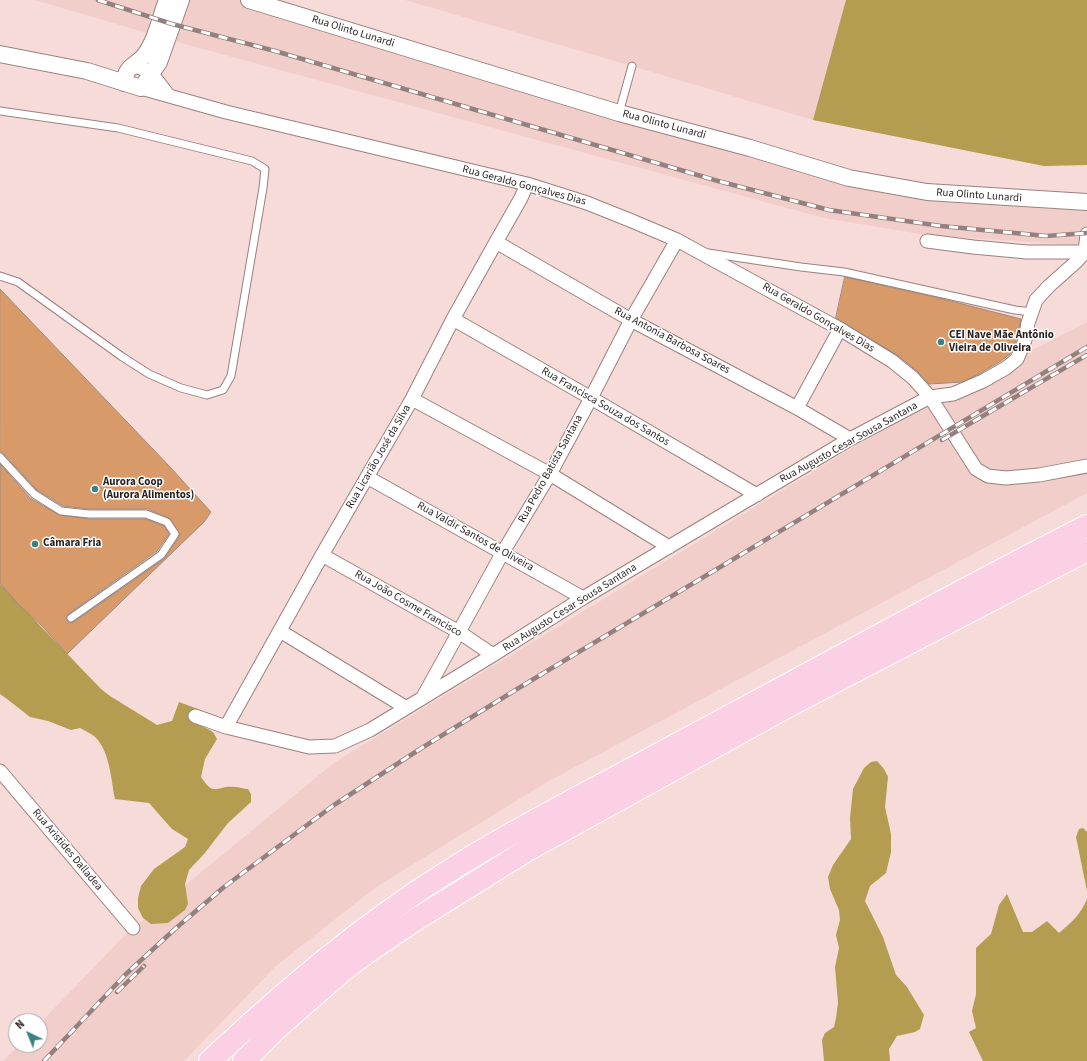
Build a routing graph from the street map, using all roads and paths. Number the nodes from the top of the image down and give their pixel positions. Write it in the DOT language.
graph roads {
  1 [pos="167,0"];
  2 [pos="181,0"];
  3 [pos="249,0"];
  4 [pos="0,54"];
  5 [pos="131,66"];
  6 [pos="632,66"];
  7 [pos="87,71"];
  8 [pos="151,74"];
  9 [pos="124,83"];
  10 [pos="141,88"];
  11 [pos="168,95"];
  12 [pos="0,111"];
  13 [pos="619,113"];
  14 [pos="526,184"];
  15 [pos="1087,202"];
  16 [pos="1087,234"];
  17 [pos="677,240"];
  18 [pos="927,241"];
  19 [pos="496,242"];
  20 [pos="697,251"];
  21 [pos="1086,252"];
  22 [pos="0,276"];
  23 [pos="1032,312"];
  24 [pos="453,319"];
  25 [pos="631,320"];
  26 [pos="840,329"];
  27 [pos="930,397"];
  28 [pos="591,398"];
  29 [pos="412,399"];
  30 [pos="797,408"];
  31 [pos="850,439"];
  32 [pos="0,457"];
  33 [pos="1087,466"];
  34 [pos="550,474"];
  35 [pos="367,476"];
  36 [pos="757,495"];
  37 [pos="1087,526"];
  38 [pos="669,547"];
  39 [pos="1087,550"];
  40 [pos="503,552"];
  41 [pos="322,555"];
  42 [pos="583,598"];
  43 [pos="71,618"];
  44 [pos="280,631"];
  45 [pos="459,632"];
  46 [pos="493,655"];
  47 [pos="423,697"];
  48 [pos="405,707"];
  49 [pos="195,716"];
  50 [pos="226,726"];
  51 [pos="0,773"];
  52 [pos="133,928"];
  53 [pos="210,1061"];
  54 [pos="244,1061"];
  1 -- 5 [label="street"];
  2 -- 8 [label="street"];
  3 -- 13 [label="street, Rua Olinto Lunardi"];
  4 -- 7 [label="street, Rua Geraldo Gonçalves Dias"];
  5 -- 7 [label="street, Rua Geraldo Gonçalves Dias"];
  5 -- 8 [label="street"];
  5 -- 9 [label="street"];
  6 -- 13 [label="lane"];
  7 -- 9 [label="street, Rua Geraldo Gonçalves Dias"];
  8 -- 10 [label="street"];
  8 -- 11 [label="street"];
  9 -- 10 [label="street, Rua Geraldo Gonçalves Dias"];
  10 -- 11 [label="street, Rua Geraldo Gonçalves Dias"];
  11 -- 14 [label="street, Rua Geraldo Gonçalves Dias"];
  12 -- 22 [label="lane"];
  13 -- 15 [label="street, Rua Olinto Lunardi"];
  14 -- 17 [label="street, Rua Geraldo Gonçalves Dias"];
  14 -- 19 [label="street, Rua Licarião José da Silva"];
  16 -- 21 [label="street"];
  17 -- 20 [label="street, Rua Geraldo Gonçalves Dias"];
  17 -- 25 [label="street, Rua Pedro Batista Santana"];
  18 -- 21 [label="street"];
  19 -- 24 [label="street, Rua Licarião José da Silva"];
  19 -- 25 [label="street, Rua Antonia Barbosa Soares"];
  20 -- 23 [label="lane"];
  20 -- 26 [label="street, Rua Geraldo Gonçalves Dias"];
  21 -- 23 [label="street"];
  23 -- 27 [label="street"];
  24 -- 28 [label="street, Rua Francisca Souza dos Santos"];
  24 -- 29 [label="street, Rua Licarião José da Silva"];
  25 -- 28 [label="street, Rua Pedro Batista Santana"];
  25 -- 30 [label="street, Rua Antonia Barbosa Soares"];
  26 -- 27 [label="street, Rua Geraldo Gonçalves Dias"];
  26 -- 30 [label="street"];
  27 -- 31 [label="street, Rua Augusto Cesar Sousa Santana"];
  27 -- 33 [label="street, Rua Geraldo Gonçalves Dias"];
  28 -- 34 [label="street, Rua Pedro Batista Santana"];
  28 -- 36 [label="street, Rua Francisca Souza dos Santos"];
  29 -- 34 [label="street"];
  29 -- 35 [label="street, Rua Licarião José da Silva"];
  30 -- 31 [label="street, Rua Antonia Barbosa Soares"];
  31 -- 36 [label="street, Rua Augusto Cesar Sousa Santana"];
  32 -- 43 [label="lane"];
  34 -- 38 [label="street"];
  34 -- 40 [label="street, Rua Pedro Batista Santana"];
  35 -- 40 [label="street, Rua Valdir Santos de Oliveira"];
  35 -- 41 [label="street, Rua Licarião José da Silva"];
  36 -- 38 [label="street, Rua Augusto Cesar Sousa Santana"];
  37 -- 53 [label="highway"];
  38 -- 42 [label="street, Rua Augusto Cesar Sousa Santana"];
  39 -- 54 [label="highway"];
  40 -- 42 [label="street, Rua Valdir Santos de Oliveira"];
  40 -- 45 [label="street, Rua Pedro Batista Santana"];
  41 -- 44 [label="street, Rua Licarião José da Silva"];
  41 -- 45 [label="street, Rua João Cosme Francisco"];
  42 -- 46 [label="street, Rua Augusto Cesar Sousa Santana"];
  44 -- 48 [label="street"];
  44 -- 50 [label="street, Rua Licarião José da Silva"];
  45 -- 46 [label="street, Rua João Cosme Francisco"];
  45 -- 47 [label="street, Rua Pedro Batista Santana"];
  46 -- 47 [label="street, Rua Augusto Cesar Sousa Santana"];
  47 -- 48 [label="street, Rua Augusto Cesar Sousa Santana"];
  48 -- 50 [label="street, Rua Augusto Cesar Sousa Santana"];
  49 -- 50 [label="street, Rua Augusto Cesar Sousa Santana"];
  51 -- 52 [label="street, Rua Aristides Dalladea"];
}
